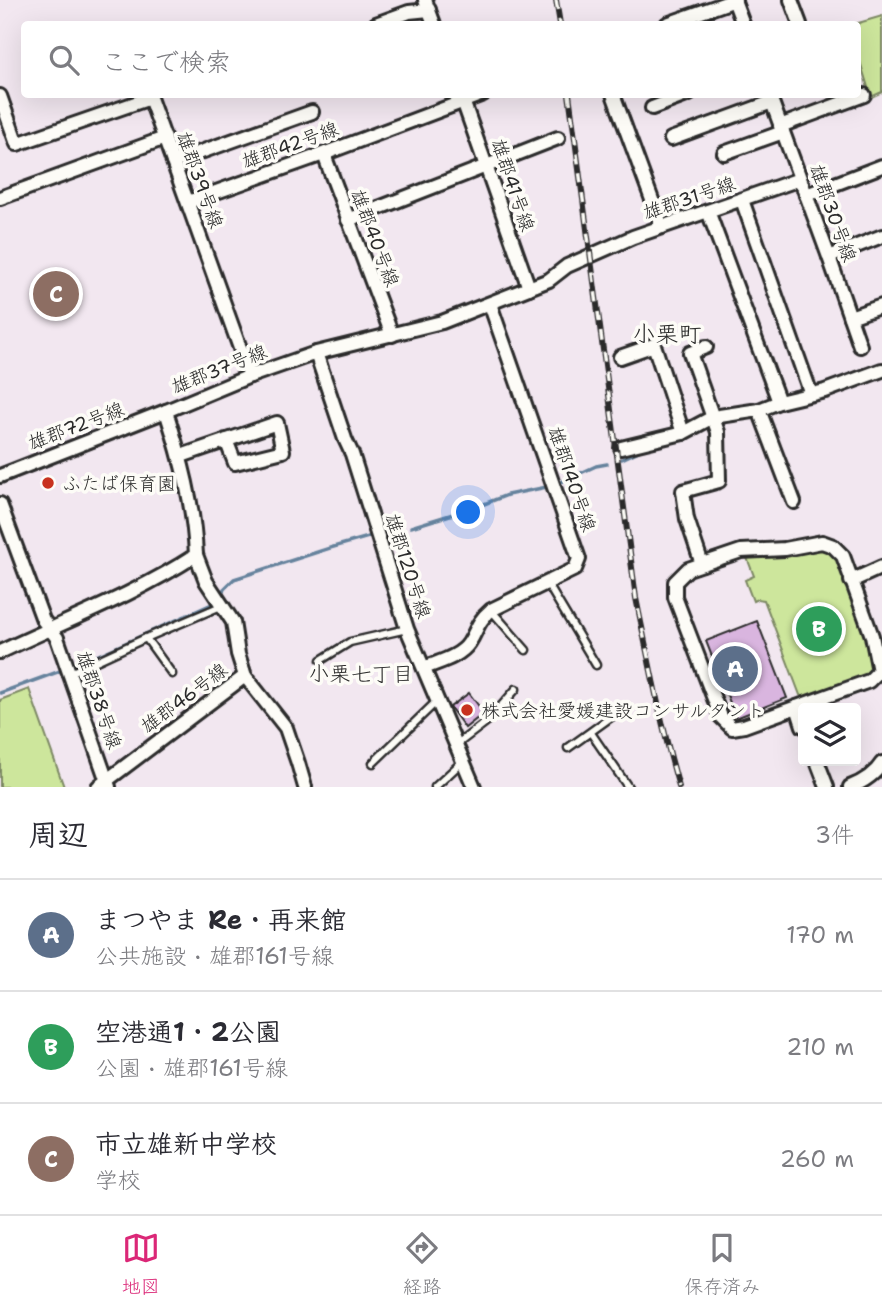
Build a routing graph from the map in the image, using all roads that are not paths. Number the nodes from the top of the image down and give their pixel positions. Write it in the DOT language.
graph roads {
  1 [pos="735,0"];
  2 [pos="791,0"];
  3 [pos="427,3"];
  4 [pos="384,21"];
  5 [pos="434,21"];
  6 [pos="676,21"];
  7 [pos="742,21"];
  8 [pos="799,21"];
  9 [pos="864,95"];
  10 [pos="0,96"];
  11 [pos="861,96"];
  12 [pos="462,98"];
  13 [pos="614,98"];
  14 [pos="678,98"];
  15 [pos="770,98"];
  16 [pos="857,98"];
  17 [pos="652,108"];
  18 [pos="312,112"];
  19 [pos="781,129"];
  20 [pos="165,138"];
  21 [pos="558,138"];
  22 [pos="671,139"];
  23 [pos="326,153"];
  24 [pos="724,153"];
  25 [pos="173,162"];
  26 [pos="882,166"];
  27 [pos="486,167"];
  28 [pos="800,179"];
  29 [pos="806,194"];
  30 [pos="0,198"];
  31 [pos="742,200"];
  32 [pos="188,202"];
  33 [pos="708,211"];
  34 [pos="348,220"];
  35 [pos="662,227"];
  36 [pos="882,236"];
  37 [pos="591,256"];
  38 [pos="829,257"];
  39 [pos="529,288"];
  40 [pos="490,304"];
  41 [pos="882,306"];
  42 [pos="849,317"];
  43 [pos="392,335"];
  44 [pos="860,346"];
  45 [pos="705,347"];
  46 [pos="316,353"];
  47 [pos="621,357"];
  48 [pos="882,370"];
  49 [pos="250,376"];
  50 [pos="811,394"];
  51 [pos="779,402"];
  52 [pos="759,410"];
  53 [pos="166,411"];
  54 [pos="713,417"];
  55 [pos="683,433"];
  56 [pos="226,440"];
  57 [pos="621,448"];
  58 [pos="181,456"];
  59 [pos="0,476"];
  60 [pos="794,502"];
  61 [pos="0,504"];
  62 [pos="6,536"];
  63 [pos="195,555"];
  64 [pos="702,564"];
  65 [pos="882,567"];
  66 [pos="851,581"];
  67 [pos="547,583"];
  68 [pos="223,605"];
  69 [pos="491,610"];
  70 [pos="49,628"];
  71 [pos="407,629"];
  72 [pos="146,638"];
  73 [pos="526,650"];
  74 [pos="0,652"];
  75 [pos="321,660"];
  76 [pos="596,665"];
  77 [pos="424,668"];
  78 [pos="70,673"];
  79 [pos="172,674"];
  80 [pos="881,675"];
  81 [pos="246,676"];
  82 [pos="516,690"];
  83 [pos="437,701"];
  84 [pos="797,707"];
  85 [pos="798,710"];
  86 [pos="618,712"];
  87 [pos="591,733"];
  88 [pos="456,745"];
  89 [pos="568,748"];
  90 [pos="463,762"];
  91 [pos="373,763"];
  92 [pos="882,763"];
  93 [pos="819,766"];
  94 [pos="105,785"];
  95 [pos="305,787"];
  96 [pos="435,787"];
  97 [pos="474,787"];
  98 [pos="628,787"];
  99 [pos="827,787"];
  100 [pos="850,787"];
  1 -- 6 [label="street"];
  1 -- 7 [label="street"];
  2 -- 8 [label="street"];
  3 -- 4 [label="street"];
  3 -- 5 [label="street"];
  9 -- 11 [label="street"];
  10 -- 20 [label="street, 雄郡39号線"];
  12 -- 23 [label="street, 雄郡42号線"];
  12 -- 27 [label="street, 雄郡41号線"];
  13 -- 35 [label="street"];
  14 -- 17 [label="street"];
  15 -- 19 [label="street, 雄郡30号線"];
  15 -- 22 [label="street"];
  16 -- 19 [label="street"];
  18 -- 25 [label="street"];
  19 -- 24 [label="street"];
  19 -- 28 [label="street, 雄郡30号線"];
  20 -- 25 [label="street, 雄郡39号線"];
  20 -- 30 [label="street"];
  21 -- 27 [label="street"];
  23 -- 32 [label="street, 雄郡42号線"];
  23 -- 34 [label="street, 雄郡40号線"];
  25 -- 32 [label="street, 雄郡39号線"];
  26 -- 29 [label="street"];
  27 -- 34 [label="street"];
  27 -- 39 [label="street, 雄郡41号線"];
  28 -- 29 [label="street, 雄郡30号線"];
  28 -- 31 [label="street, 雄郡31号線"];
  29 -- 38 [label="street, 雄郡30号線"];
  31 -- 33 [label="street, 雄郡31号線"];
  31 -- 50 [label="street"];
  32 -- 49 [label="street, 雄郡39号線"];
  33 -- 35 [label="street, 雄郡31号線"];
  33 -- 51 [label="street"];
  34 -- 43 [label="street, 雄郡40号線"];
  35 -- 37 [label="street, 雄郡31号線"];
  36 -- 38 [label="street"];
  37 -- 39 [label="street, 雄郡37号線"];
  38 -- 42 [label="street, 雄郡30号線"];
  39 -- 40 [label="street, 雄郡37号線"];
  40 -- 43 [label="street, 雄郡37号線"];
  40 -- 67 [label="street, 雄郡140号線"];
  41 -- 42 [label="street"];
  42 -- 44 [label="street, 雄郡30号線"];
  43 -- 46 [label="street, 雄郡37号線"];
  45 -- 54 [label="street"];
  46 -- 49 [label="street, 雄郡37号線"];
  46 -- 71 [label="street, 雄郡120号線"];
  47 -- 55 [label="street"];
  48 -- 50 [label="street"];
  49 -- 53 [label="street, 雄郡37号線"];
  50 -- 51 [label="street"];
  51 -- 52 [label="street"];
  52 -- 54 [label="street"];
  52 -- 60 [label="street"];
  53 -- 58 [label="street, 雄郡37号線"];
  53 -- 59 [label="street, 雄郡72号線"];
  54 -- 55 [label="street"];
  54 -- 64 [label="street"];
  55 -- 57 [label="street"];
  56 -- 56 [label="street"];
  56 -- 58 [label="street"];
  58 -- 63 [label="street, 雄郡37号線"];
  61 -- 62 [label="street, 雄郡38号線"];
  62 -- 70 [label="street, 雄郡38号線"];
  63 -- 68 [label="street, 雄郡46号線"];
  63 -- 70 [label="street"];
  64 -- 66 [label="street"];
  64 -- 84 [label="street"];
  65 -- 66 [label="street"];
  66 -- 80 [label="street"];
  67 -- 69 [label="street, 雄郡140号線"];
  67 -- 76 [label="lane"];
  68 -- 72 [label="lane"];
  68 -- 81 [label="street, 雄郡46号線"];
  69 -- 73 [label="lane"];
  69 -- 77 [label="street, 雄郡140号線"];
  70 -- 74 [label="street"];
  70 -- 78 [label="street, 雄郡38号線"];
  71 -- 75 [label="lane"];
  71 -- 77 [label="street, 雄郡120号線"];
  72 -- 78 [label="lane"];
  72 -- 79 [label="lane"];
  77 -- 83 [label="street, 雄郡120号線"];
  78 -- 94 [label="street, 雄郡38号線"];
  80 -- 84 [label="street"];
  81 -- 94 [label="street, 雄郡46号線"];
  81 -- 95 [label="street"];
  82 -- 88 [label="lane"];
  83 -- 88 [label="street, 雄郡120号線"];
  83 -- 91 [label="lane"];
  84 -- 85 [label="street"];
  86 -- 87 [label="lane"];
  87 -- 89 [label="lane"];
  87 -- 98 [label="lane"];
  88 -- 90 [label="street, 雄郡120号線"];
  90 -- 96 [label="lane"];
  90 -- 97 [label="street, 雄郡120号線"];
  92 -- 100 [label="street"];
  93 -- 99 [label="street"];
}
